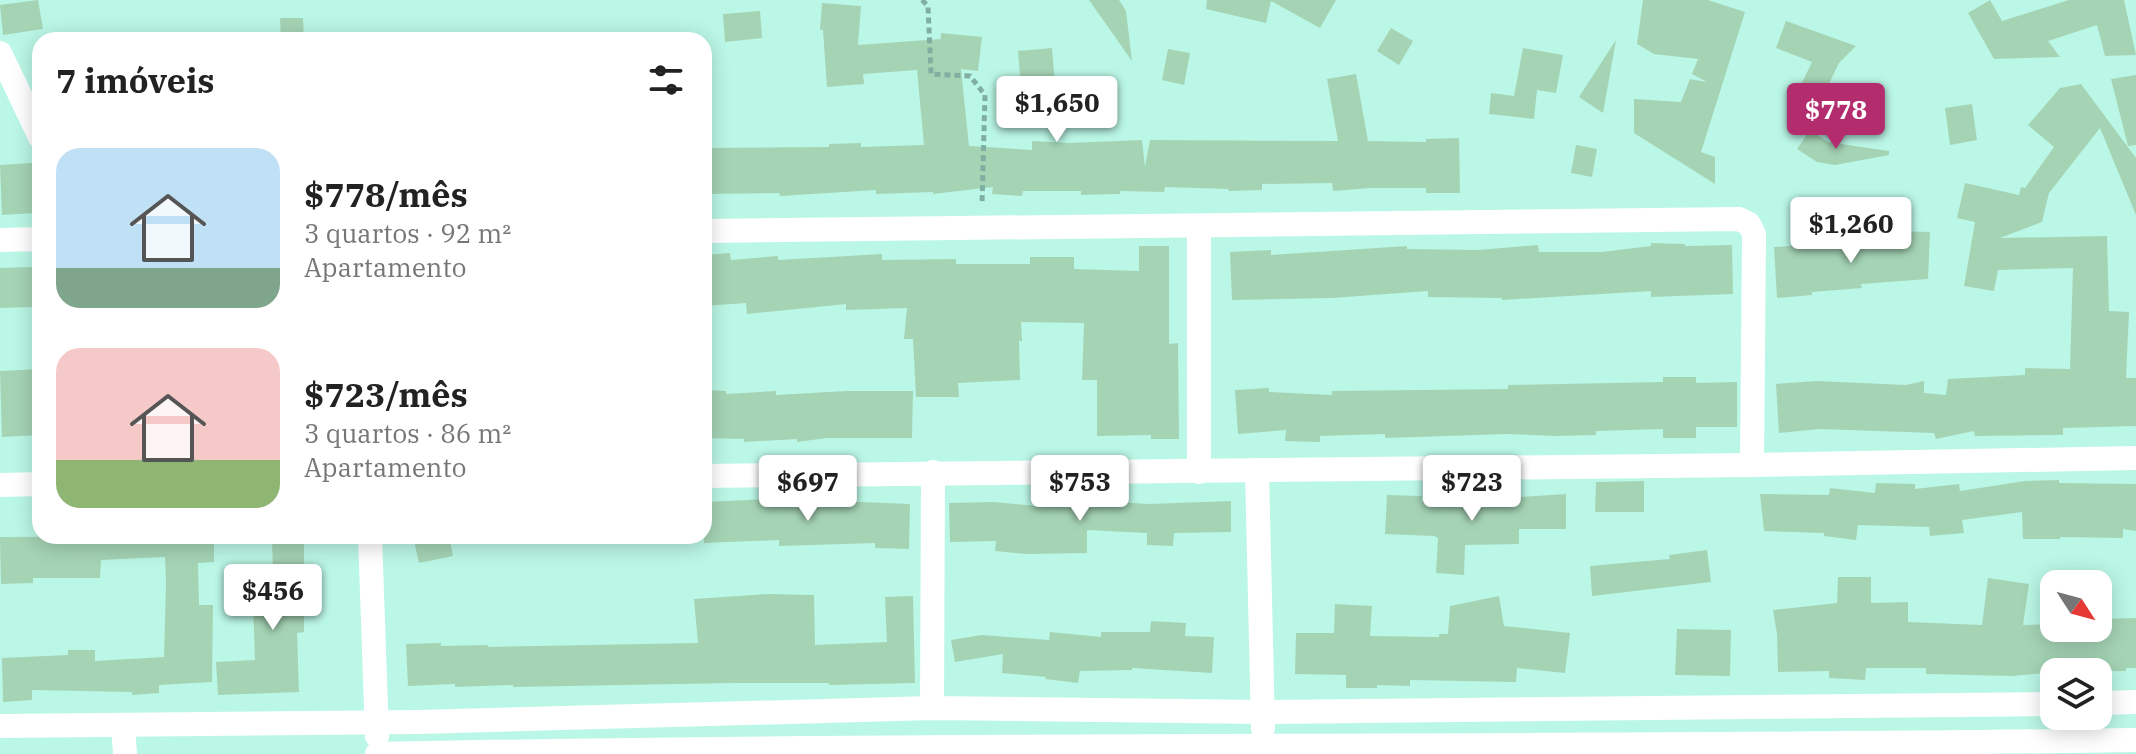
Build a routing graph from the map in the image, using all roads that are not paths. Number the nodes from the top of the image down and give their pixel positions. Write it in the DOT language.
graph roads {
  1 [pos="0,53"];
  2 [pos="32,120"];
  3 [pos="1199,226"];
  4 [pos="712,231"];
  5 [pos="32,239"];
  6 [pos="0,240"];
  7 [pos="2136,458"];
  8 [pos="1752,465"];
  9 [pos="1257,470"];
  10 [pos="933,472"];
  11 [pos="1199,472"];
  12 [pos="712,476"];
  13 [pos="32,484"];
  14 [pos="0,485"];
  15 [pos="370,544"];
  16 [pos="2136,702"];
  17 [pos="2112,703"];
  18 [pos="2040,704"];
  19 [pos="932,708"];
  20 [pos="1509,708"];
  21 [pos="1263,712"];
  22 [pos="655,716"];
  23 [pos="376,722"];
  24 [pos="419,722"];
  25 [pos="123,725"];
  26 [pos="0,726"];
  27 [pos="2136,740"];
  28 [pos="1263,746"];
  29 [pos="1902,749"];
  30 [pos="657,750"];
  31 [pos="1507,750"];
  32 [pos="125,754"];
  33 [pos="377,754"];
  34 [pos="420,754"];
  1 -- 2 [label="street"];
  3 -- 4 [label="street"];
  3 -- 8 [label="street"];
  3 -- 11 [label="street"];
  5 -- 6 [label="street"];
  7 -- 8 [label="street"];
  8 -- 9 [label="street"];
  9 -- 11 [label="street"];
  9 -- 21 [label="street"];
  10 -- 11 [label="street"];
  10 -- 12 [label="street"];
  10 -- 19 [label="street"];
  13 -- 14 [label="street"];
  15 -- 23 [label="street"];
  16 -- 17 [label="street"];
  18 -- 20 [label="street"];
  19 -- 21 [label="street"];
  19 -- 22 [label="street"];
  20 -- 21 [label="street"];
  20 -- 31 [label="street"];
  21 -- 28 [label="street"];
  22 -- 24 [label="street"];
  22 -- 30 [label="street"];
  23 -- 24 [label="street"];
  23 -- 25 [label="street"];
  23 -- 33 [label="street"];
  24 -- 34 [label="street"];
  25 -- 26 [label="street"];
  25 -- 32 [label="street"];
  27 -- 29 [label="street"];
  28 -- 30 [label="street"];
  28 -- 31 [label="street"];
  29 -- 31 [label="street"];
  30 -- 34 [label="street"];
  33 -- 34 [label="street"];
}
